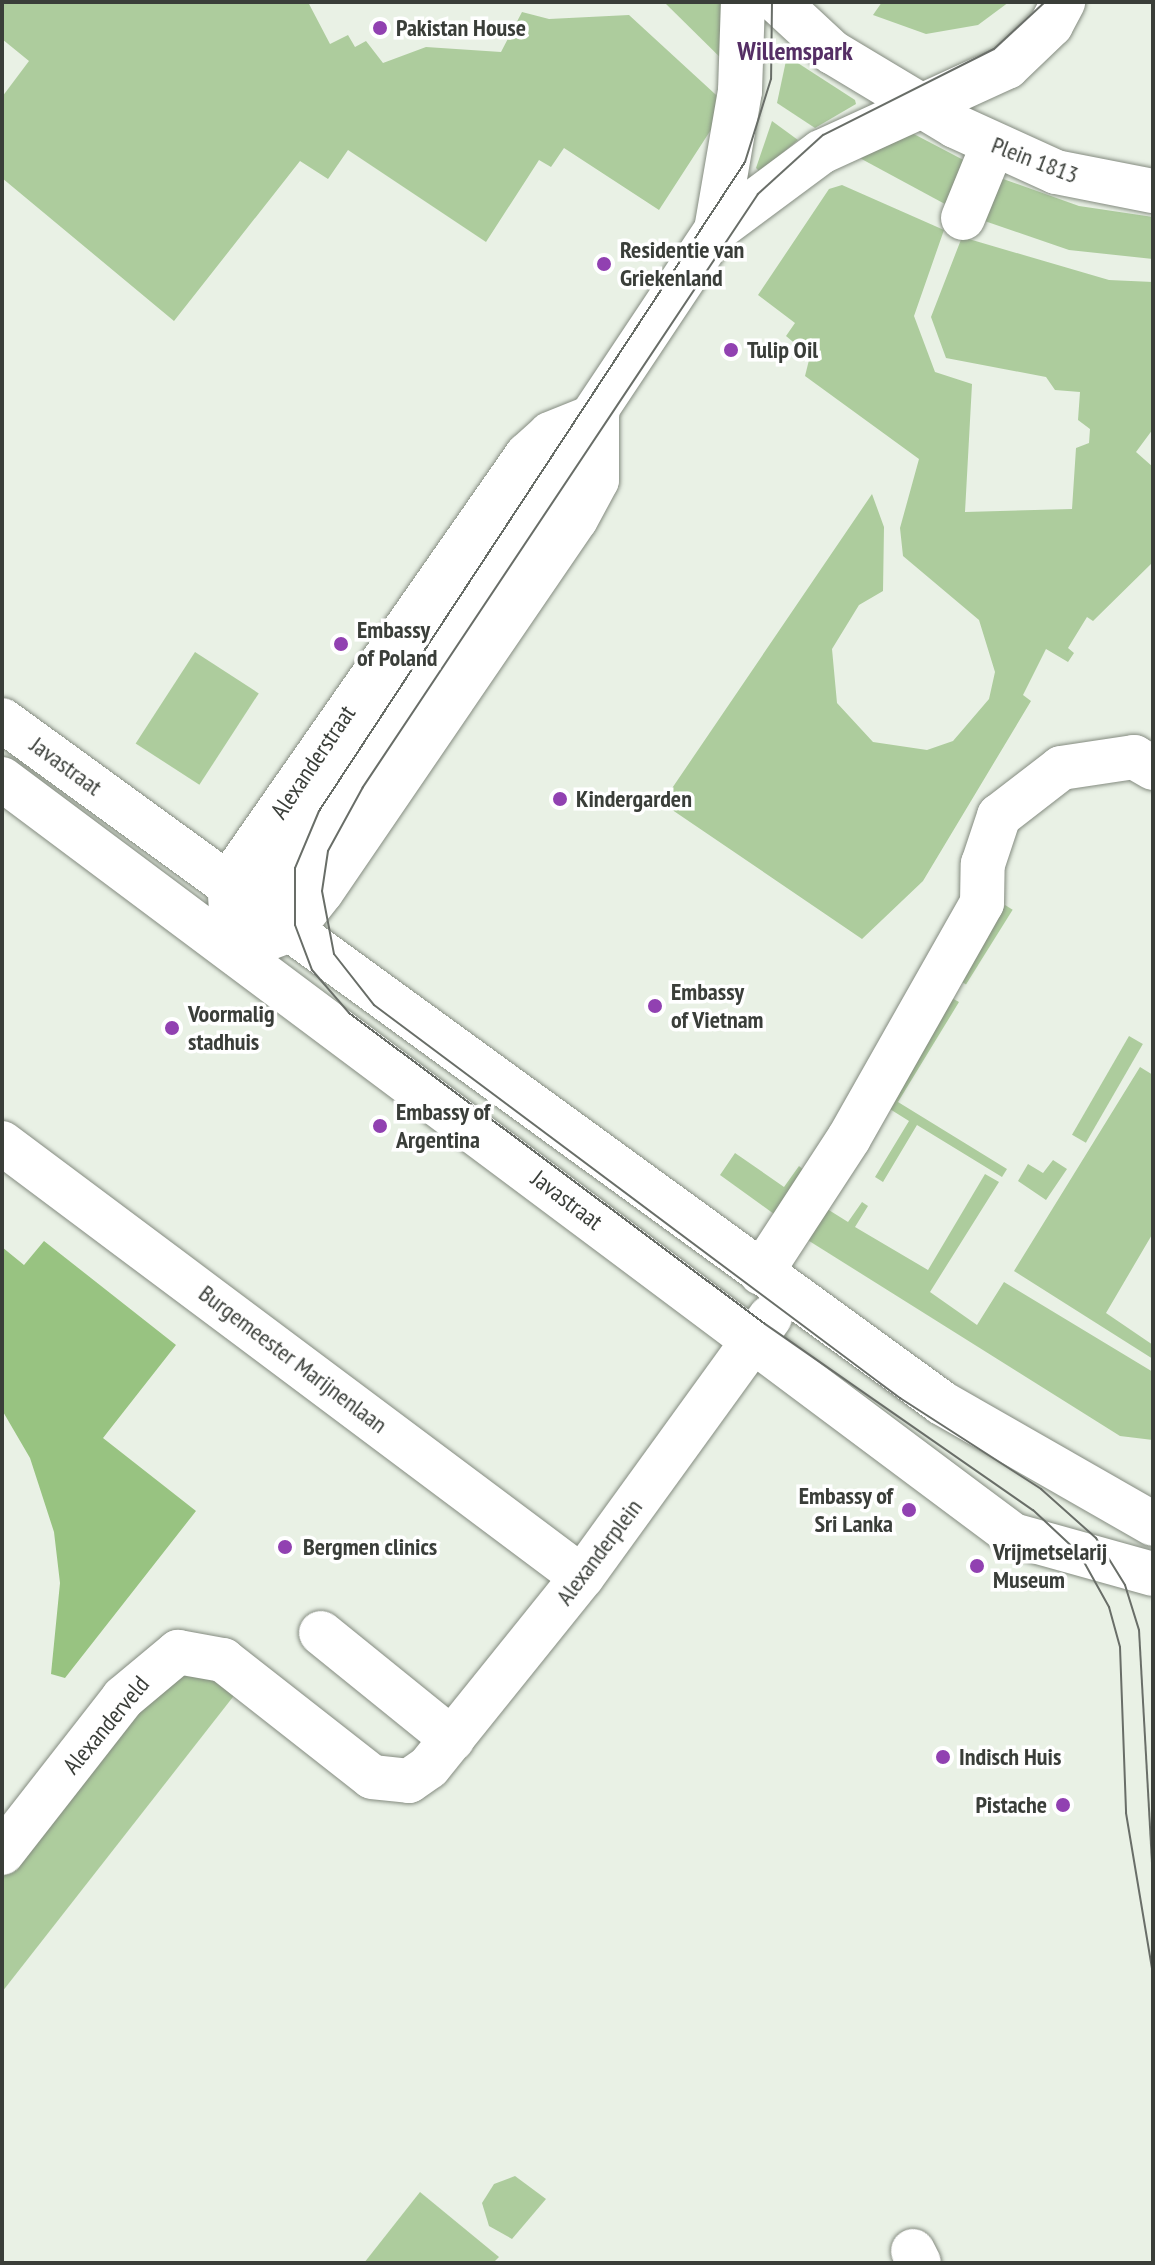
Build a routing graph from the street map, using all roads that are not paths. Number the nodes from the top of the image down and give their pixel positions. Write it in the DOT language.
graph roads {
  1 [pos="743,2"];
  2 [pos="778,2"];
  3 [pos="1063,2"];
  4 [pos="924,108"];
  5 [pos="993,145"];
  6 [pos="1153,191"];
  7 [pos="963,218"];
  8 [pos="716,230"];
  9 [pos="597,415"];
  10 [pos="2,720"];
  11 [pos="1153,768"];
  12 [pos="2,779"];
  13 [pos="229,882"];
  14 [pos="278,919"];
  15 [pos="234,951"];
  16 [pos="2,1143"];
  17 [pos="775,1283"];
  18 [pos="754,1341"];
  19 [pos="1153,1524"];
  20 [pos="1153,1574"];
  21 [pos="582,1577"];
  22 [pos="321,1633"];
  23 [pos="452,1739"];
  24 [pos="388,1784"];
  25 [pos="2,1853"];
  1 -- 8 [label="street"];
  2 -- 4 [label="street, Plein 1813"];
  3 -- 4 [label="street"];
  4 -- 5 [label="street, Plein 1813"];
  4 -- 8 [label="street"];
  5 -- 6 [label="street, Plein 1813"];
  5 -- 7 [label="street"];
  8 -- 9 [label="street"];
  9 -- 13 [label="street, Alexanderstraat"];
  9 -- 14 [label="street"];
  10 -- 13 [label="street, Javastraat"];
  11 -- 17 [label="street, Alexanderplein"];
  12 -- 15 [label="street, Javastraat"];
  13 -- 14 [label="street, Javastraat"];
  13 -- 15 [label="street"];
  14 -- 15 [label="street"];
  14 -- 17 [label="street, Javastraat"];
  15 -- 18 [label="street, Javastraat"];
  16 -- 21 [label="street, Burgemeester Marijnenlaan"];
  17 -- 18 [label="street, Alexanderplein"];
  17 -- 19 [label="street, Javastraat"];
  18 -- 20 [label="street, Javastraat"];
  18 -- 21 [label="street, Alexanderplein"];
  21 -- 23 [label="street, Alexanderplein"];
  22 -- 23 [label="street"];
  23 -- 24 [label="street, Alexanderplein"];
  24 -- 25 [label="street, Alexanderveld"];
}
